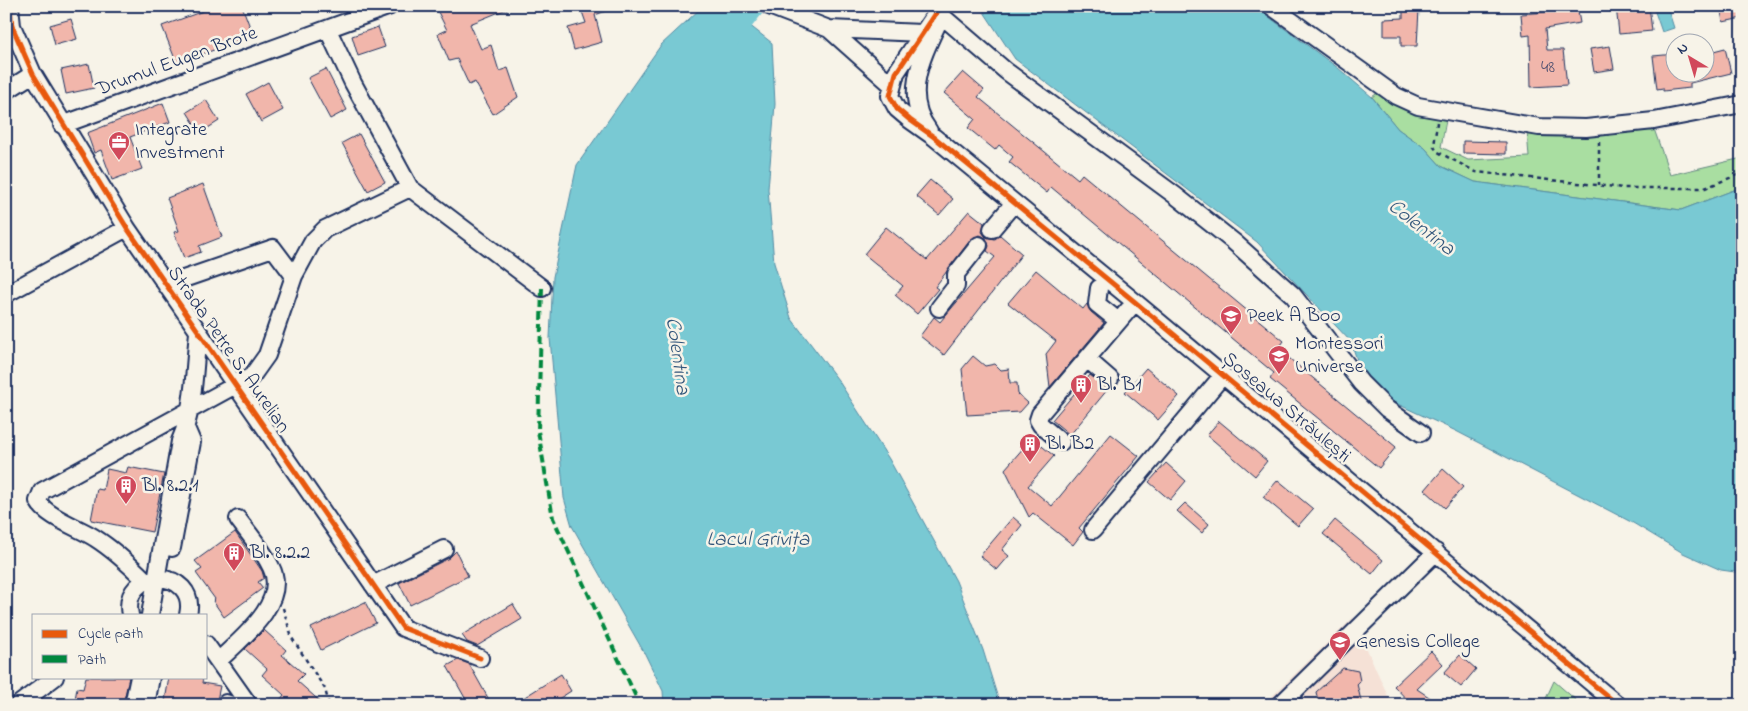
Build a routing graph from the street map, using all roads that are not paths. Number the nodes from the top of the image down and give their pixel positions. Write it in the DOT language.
graph roads {
  1 [pos="10,6"];
  2 [pos="390,6"];
  3 [pos="769,6"];
  4 [pos="1271,6"];
  5 [pos="943,10"];
  6 [pos="328,30"];
  7 [pos="829,30"];
  8 [pos="922,33"];
  9 [pos="33,74"];
  10 [pos="892,85"];
  11 [pos="6,92"];
  12 [pos="1742,104"];
  13 [pos="62,125"];
  14 [pos="934,137"];
  15 [pos="410,188"];
  16 [pos="1014,203"];
  17 [pos="127,228"];
  18 [pos="992,229"];
  19 [pos="979,245"];
  20 [pos="294,276"];
  21 [pos="166,285"];
  22 [pos="542,288"];
  23 [pos="1099,288"];
  24 [pos="6,294"];
  25 [pos="1135,302"];
  26 [pos="939,308"];
  27 [pos="1112,316"];
  28 [pos="198,333"];
  29 [pos="1087,359"];
  30 [pos="1223,375"];
  31 [pos="1110,379"];
  32 [pos="235,384"];
  33 [pos="190,410"];
  34 [pos="1421,433"];
  35 [pos="1061,442"];
  36 [pos="238,519"];
  37 [pos="1094,530"];
  38 [pos="444,549"];
  39 [pos="1436,552"];
  40 [pos="156,579"];
  41 [pos="373,585"];
  42 [pos="130,614"];
  43 [pos="150,614"];
  44 [pos="161,614"];
  45 [pos="188,614"];
  46 [pos="208,647"];
  47 [pos="480,658"];
  48 [pos="218,661"];
  49 [pos="54,678"];
  50 [pos="138,678"];
  51 [pos="151,678"];
  52 [pos="19,705"];
  53 [pos="133,705"];
  54 [pos="146,705"];
  55 [pos="249,705"];
  56 [pos="1280,705"];
  57 [pos="1618,705"];
  1 -- 9 [label="street, Strada Petre S. Aurelian"];
  2 -- 6 [label="street, Drumul Eugen Brote"];
  3 -- 7 [label="street"];
  4 -- 12 [label="street"];
  5 -- 8 [label="street"];
  5 -- 14 [label="street"];
  5 -- 34 [label="street"];
  6 -- 13 [label="street, Drumul Eugen Brote"];
  6 -- 15 [label="street"];
  7 -- 8 [label="street"];
  7 -- 10 [label="street"];
  8 -- 10 [label="street"];
  9 -- 11 [label="street"];
  9 -- 13 [label="street, Strada Petre S. Aurelian"];
  10 -- 14 [label="street"];
  13 -- 17 [label="street, Strada Petre S. Aurelian"];
  14 -- 16 [label="street, Șoseaua Străulești"];
  15 -- 20 [label="street"];
  15 -- 22 [label="street"];
  16 -- 18 [label="street"];
  16 -- 25 [label="street, Șoseaua Străulești"];
  17 -- 21 [label="street, Strada Petre S. Aurelian"];
  17 -- 24 [label="street"];
  19 -- 26 [label="street"];
  20 -- 21 [label="street"];
  20 -- 32 [label="street"];
  21 -- 28 [label="street, Strada Petre S. Aurelian"];
  23 -- 27 [label="street"];
  25 -- 29 [label="street"];
  25 -- 30 [label="street, Șoseaua Străulești"];
  28 -- 32 [label="street, Strada Petre S. Aurelian"];
  28 -- 33 [label="street"];
  29 -- 31 [label="street"];
  29 -- 35 [label="street"];
  30 -- 37 [label="street"];
  30 -- 39 [label="street, Șoseaua Străulești"];
  32 -- 33 [label="street"];
  32 -- 41 [label="street, Strada Petre S. Aurelian"];
  33 -- 40 [label="street"];
  33 -- 40 [label="street"];
  36 -- 48 [label="street"];
  38 -- 41 [label="street"];
  39 -- 56 [label="street"];
  39 -- 57 [label="street, Șoseaua Străulești"];
  40 -- 42 [label="street"];
  40 -- 43 [label="street"];
  40 -- 44 [label="street"];
  40 -- 45 [label="street"];
  41 -- 47 [label="street, Strada Petre S. Aurelian"];
  46 -- 48 [label="street"];
  48 -- 55 [label="street"];
  49 -- 52 [label="street"];
  50 -- 53 [label="street"];
  51 -- 54 [label="street"];
}
